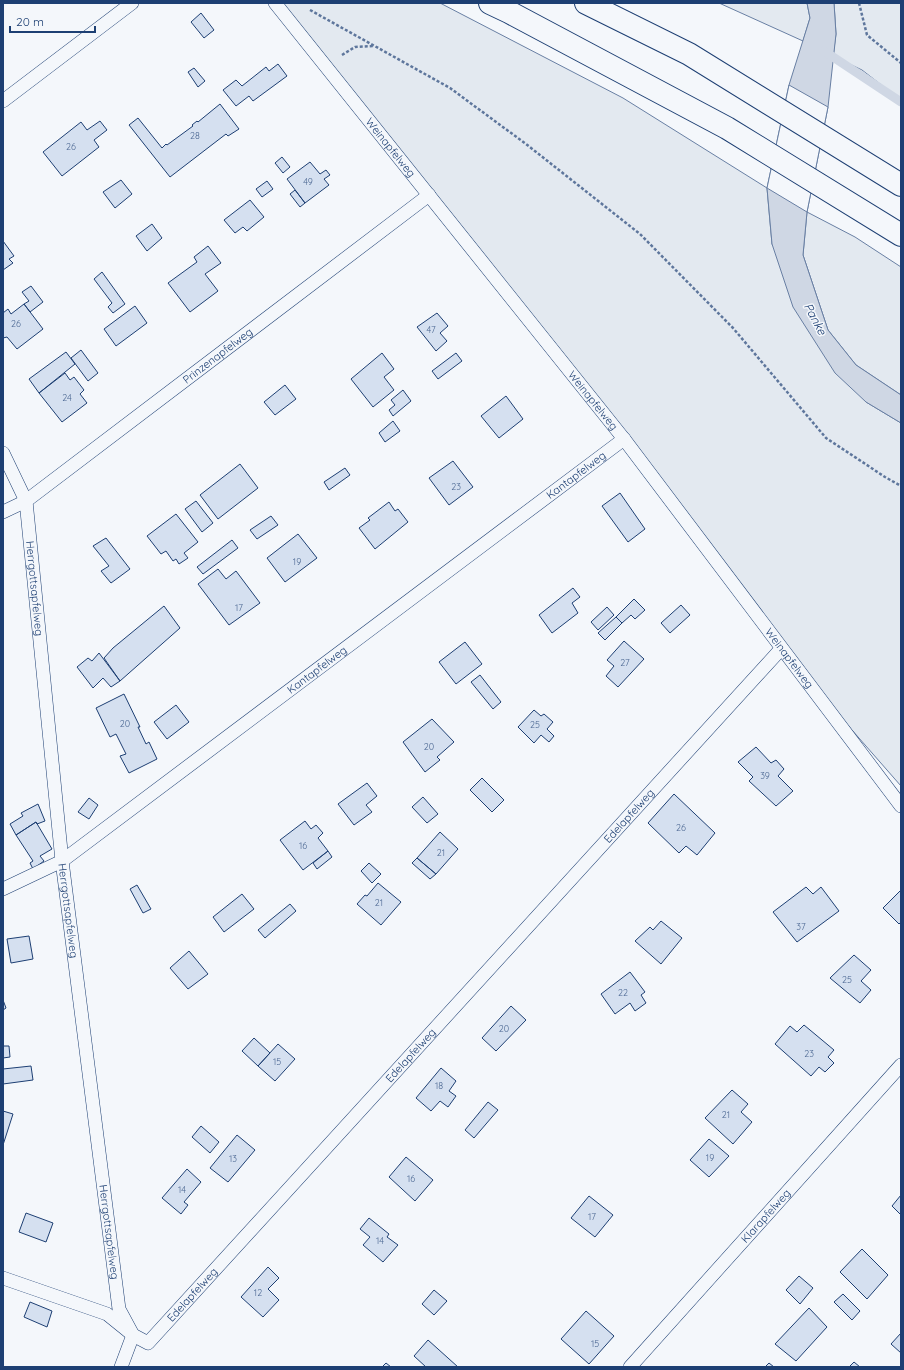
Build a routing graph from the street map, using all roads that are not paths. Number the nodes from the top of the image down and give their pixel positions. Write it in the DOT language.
graph roads {
  1 [pos="132,3"];
  2 [pos="274,3"];
  3 [pos="490,3"];
  4 [pos="586,3"];
  5 [pos="3,100"];
  6 [pos="901,185"];
  7 [pos="428,195"];
  8 [pos="901,235"];
  9 [pos="624,439"];
  10 [pos="3,453"];
  11 [pos="26,500"];
  12 [pos="3,512"];
  13 [pos="781,649"];
  14 [pos="901,806"];
  15 [pos="62,861"];
  16 [pos="3,889"];
  17 [pos="901,1065"];
  18 [pos="3,1278"];
  19 [pos="133,1335"];
  20 [pos="121,1367"];
  21 [pos="630,1367"];
  1 -- 5 [label="lane"];
  2 -- 7 [label="lane, Weinapfelweg"];
  3 -- 8 [label="highway"];
  4 -- 6 [label="highway"];
  7 -- 9 [label="lane, Weinapfelweg"];
  7 -- 11 [label="lane, Prinzenapfelweg"];
  9 -- 13 [label="lane, Weinapfelweg"];
  9 -- 15 [label="lane, Kantapfelweg"];
  10 -- 11 [label="lane, Herrgottsapfelweg"];
  11 -- 12 [label="lane, Prinzenapfelweg"];
  11 -- 15 [label="lane, Herrgottsapfelweg"];
  13 -- 14 [label="lane, Weinapfelweg"];
  13 -- 19 [label="lane, Edelapfelweg"];
  15 -- 16 [label="lane, Kantapfelweg"];
  15 -- 19 [label="lane, Herrgottsapfelweg"];
  17 -- 21 [label="lane, Klarapfelweg"];
  18 -- 19 [label="lane, Edelapfelweg"];
  19 -- 20 [label="lane"];
}
